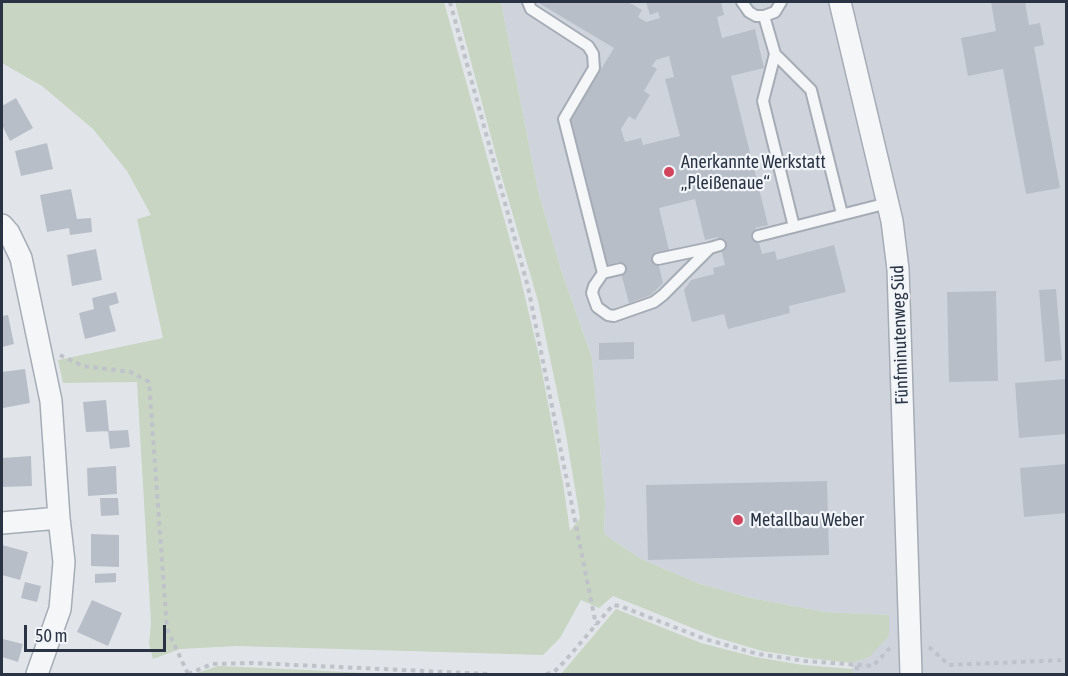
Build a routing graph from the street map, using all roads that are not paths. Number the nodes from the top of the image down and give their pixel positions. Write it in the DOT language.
graph roads {
  1 [pos="528,2"];
  2 [pos="742,2"];
  3 [pos="781,2"];
  4 [pos="840,2"];
  5 [pos="764,16"];
  6 [pos="775,54"];
  7 [pos="888,203"];
  8 [pos="842,214"];
  9 [pos="2,225"];
  10 [pos="794,227"];
  11 [pos="758,236"];
  12 [pos="658,259"];
  13 [pos="620,269"];
  14 [pos="603,273"];
  15 [pos="59,518"];
  16 [pos="2,523"];
  17 [pos="37,675"];
  18 [pos="911,675"];
  1 -- 14 [label="lane"];
  2 -- 5 [label="lane"];
  3 -- 5 [label="lane"];
  4 -- 7 [label="street, Fünfminutenweg Süd"];
  5 -- 6 [label="lane"];
  6 -- 8 [label="lane"];
  6 -- 10 [label="lane"];
  7 -- 8 [label="lane"];
  7 -- 18 [label="street, Fünfminutenweg Süd"];
  8 -- 10 [label="lane"];
  9 -- 15 [label="street"];
  10 -- 11 [label="lane"];
  12 -- 14 [label="lane"];
  13 -- 14 [label="lane"];
  15 -- 16 [label="street"];
  15 -- 17 [label="street"];
}
